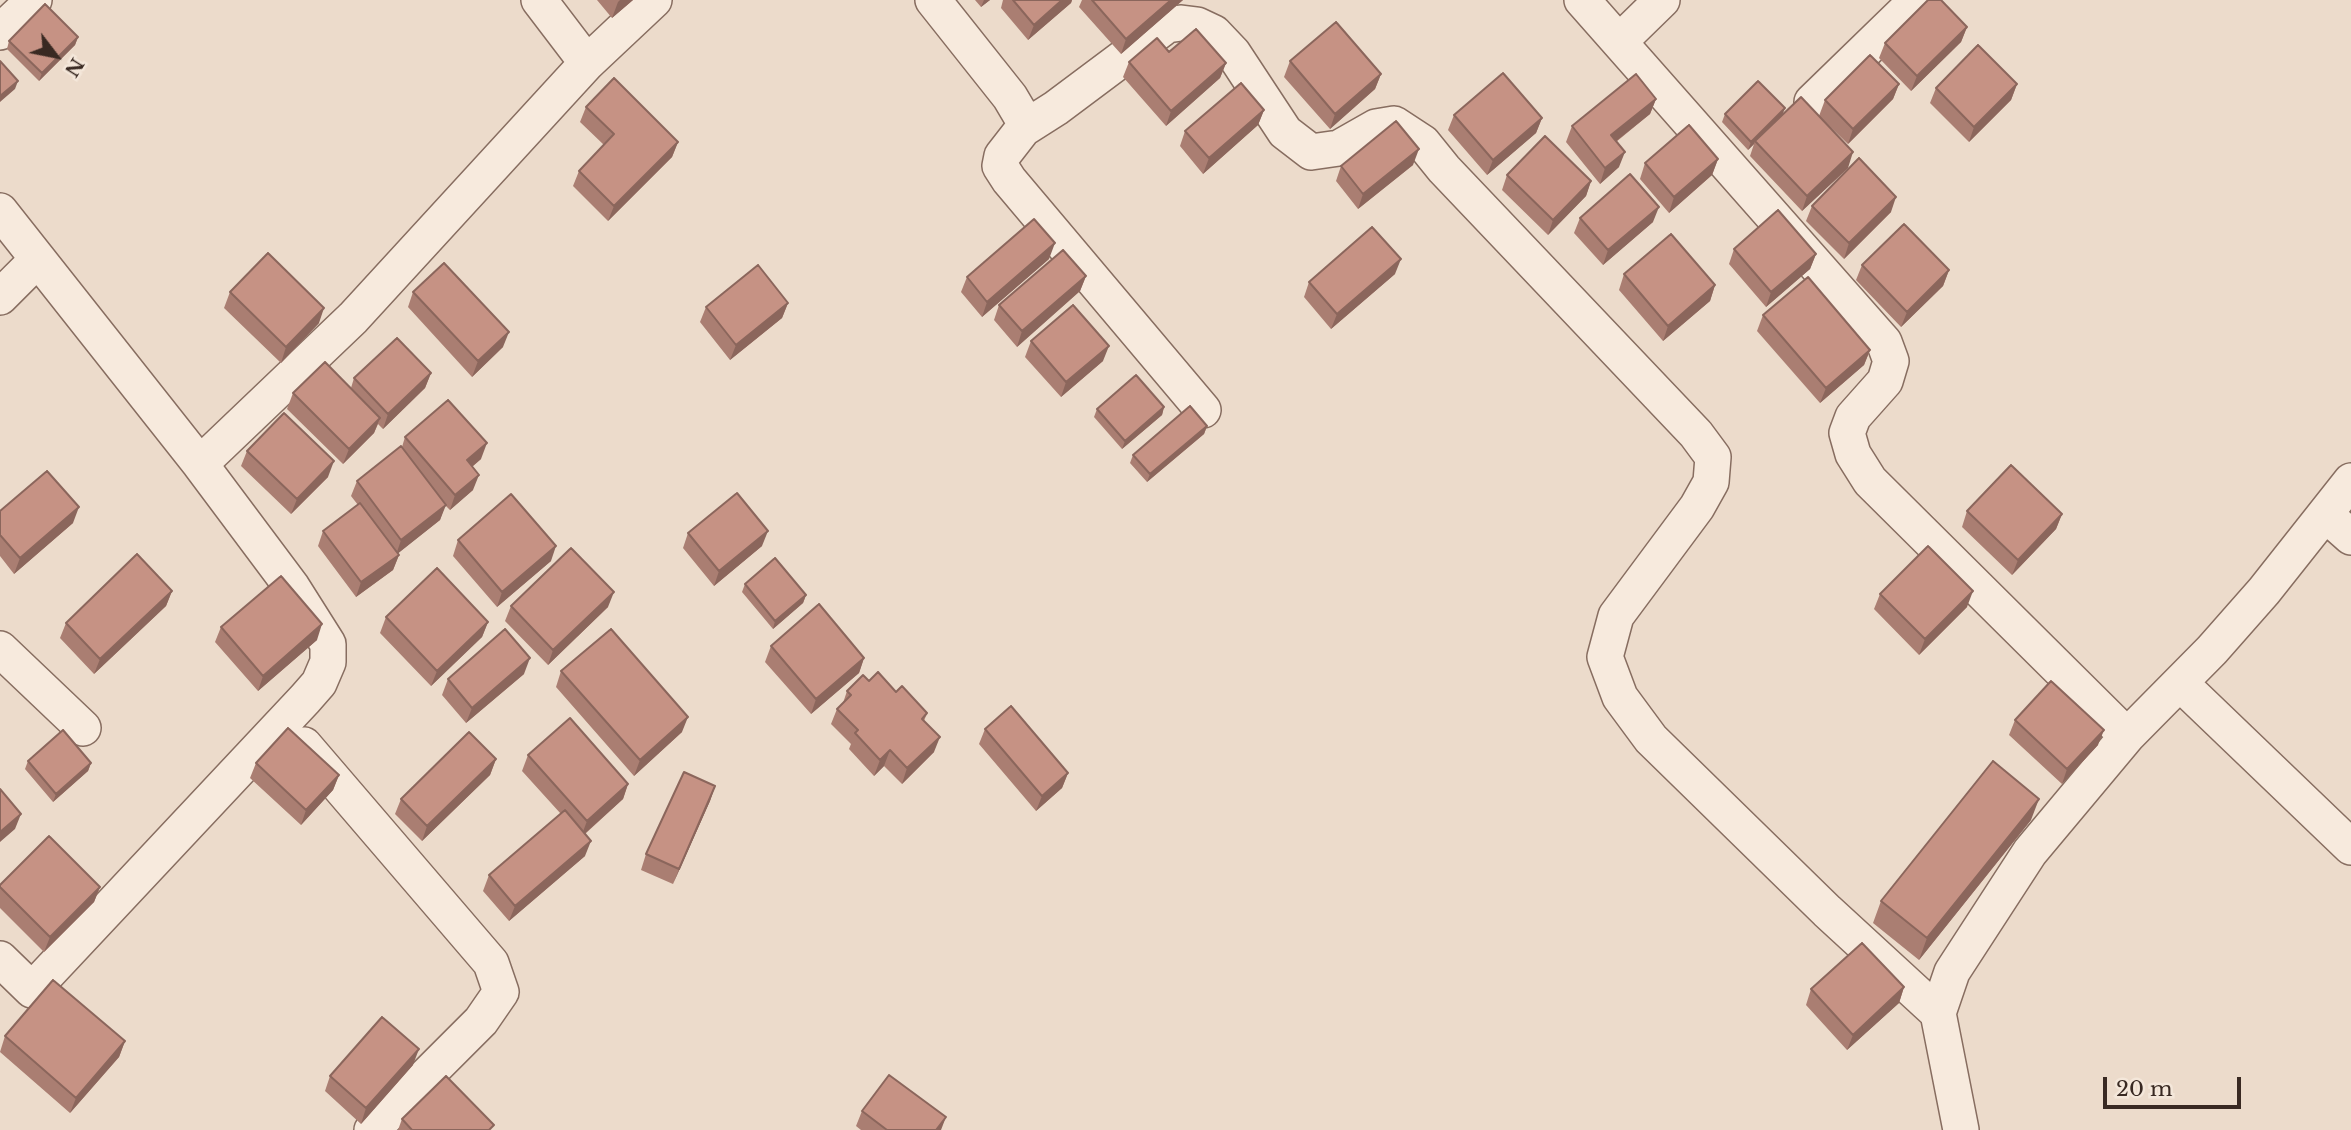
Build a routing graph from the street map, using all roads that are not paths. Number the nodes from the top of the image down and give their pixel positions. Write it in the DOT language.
graph roads {
  1 [pos="34,0"];
  2 [pos="539,0"];
  3 [pos="654,0"];
  4 [pos="933,0"];
  5 [pos="1582,0"];
  6 [pos="1662,0"];
  7 [pos="1917,0"];
  8 [pos="0,32"];
  9 [pos="1620,41"];
  10 [pos="587,63"];
  11 [pos="1812,102"];
  12 [pos="1023,129"];
  13 [pos="0,211"];
  14 [pos="38,259"];
  15 [pos="0,297"];
  16 [pos="1203,411"];
  17 [pos="200,464"];
  18 [pos="2351,481"];
  19 [pos="2325,514"];
  20 [pos="2351,537"];
  21 [pos="0,649"];
  22 [pos="2180,683"];
  23 [pos="284,721"];
  24 [pos="83,728"];
  25 [pos="2127,736"];
  26 [pos="2351,847"];
  27 [pos="0,959"];
  28 [pos="1938,1013"];
  29 [pos="372,1130"];
  30 [pos="1961,1130"];
  1 -- 8 [label="street"];
  2 -- 10 [label="street"];
  3 -- 10 [label="street"];
  4 -- 12 [label="street"];
  5 -- 9 [label="street"];
  6 -- 9 [label="street"];
  7 -- 11 [label="street"];
  9 -- 25 [label="street"];
  10 -- 17 [label="street"];
  12 -- 16 [label="street"];
  12 -- 28 [label="street"];
  13 -- 14 [label="street"];
  14 -- 15 [label="street"];
  14 -- 17 [label="street"];
  17 -- 23 [label="street"];
  18 -- 19 [label="street"];
  19 -- 20 [label="street"];
  19 -- 22 [label="street"];
  21 -- 24 [label="street"];
  22 -- 25 [label="street"];
  22 -- 26 [label="street"];
  23 -- 27 [label="street"];
  23 -- 29 [label="street"];
  25 -- 28 [label="street"];
  28 -- 30 [label="street"];
}
